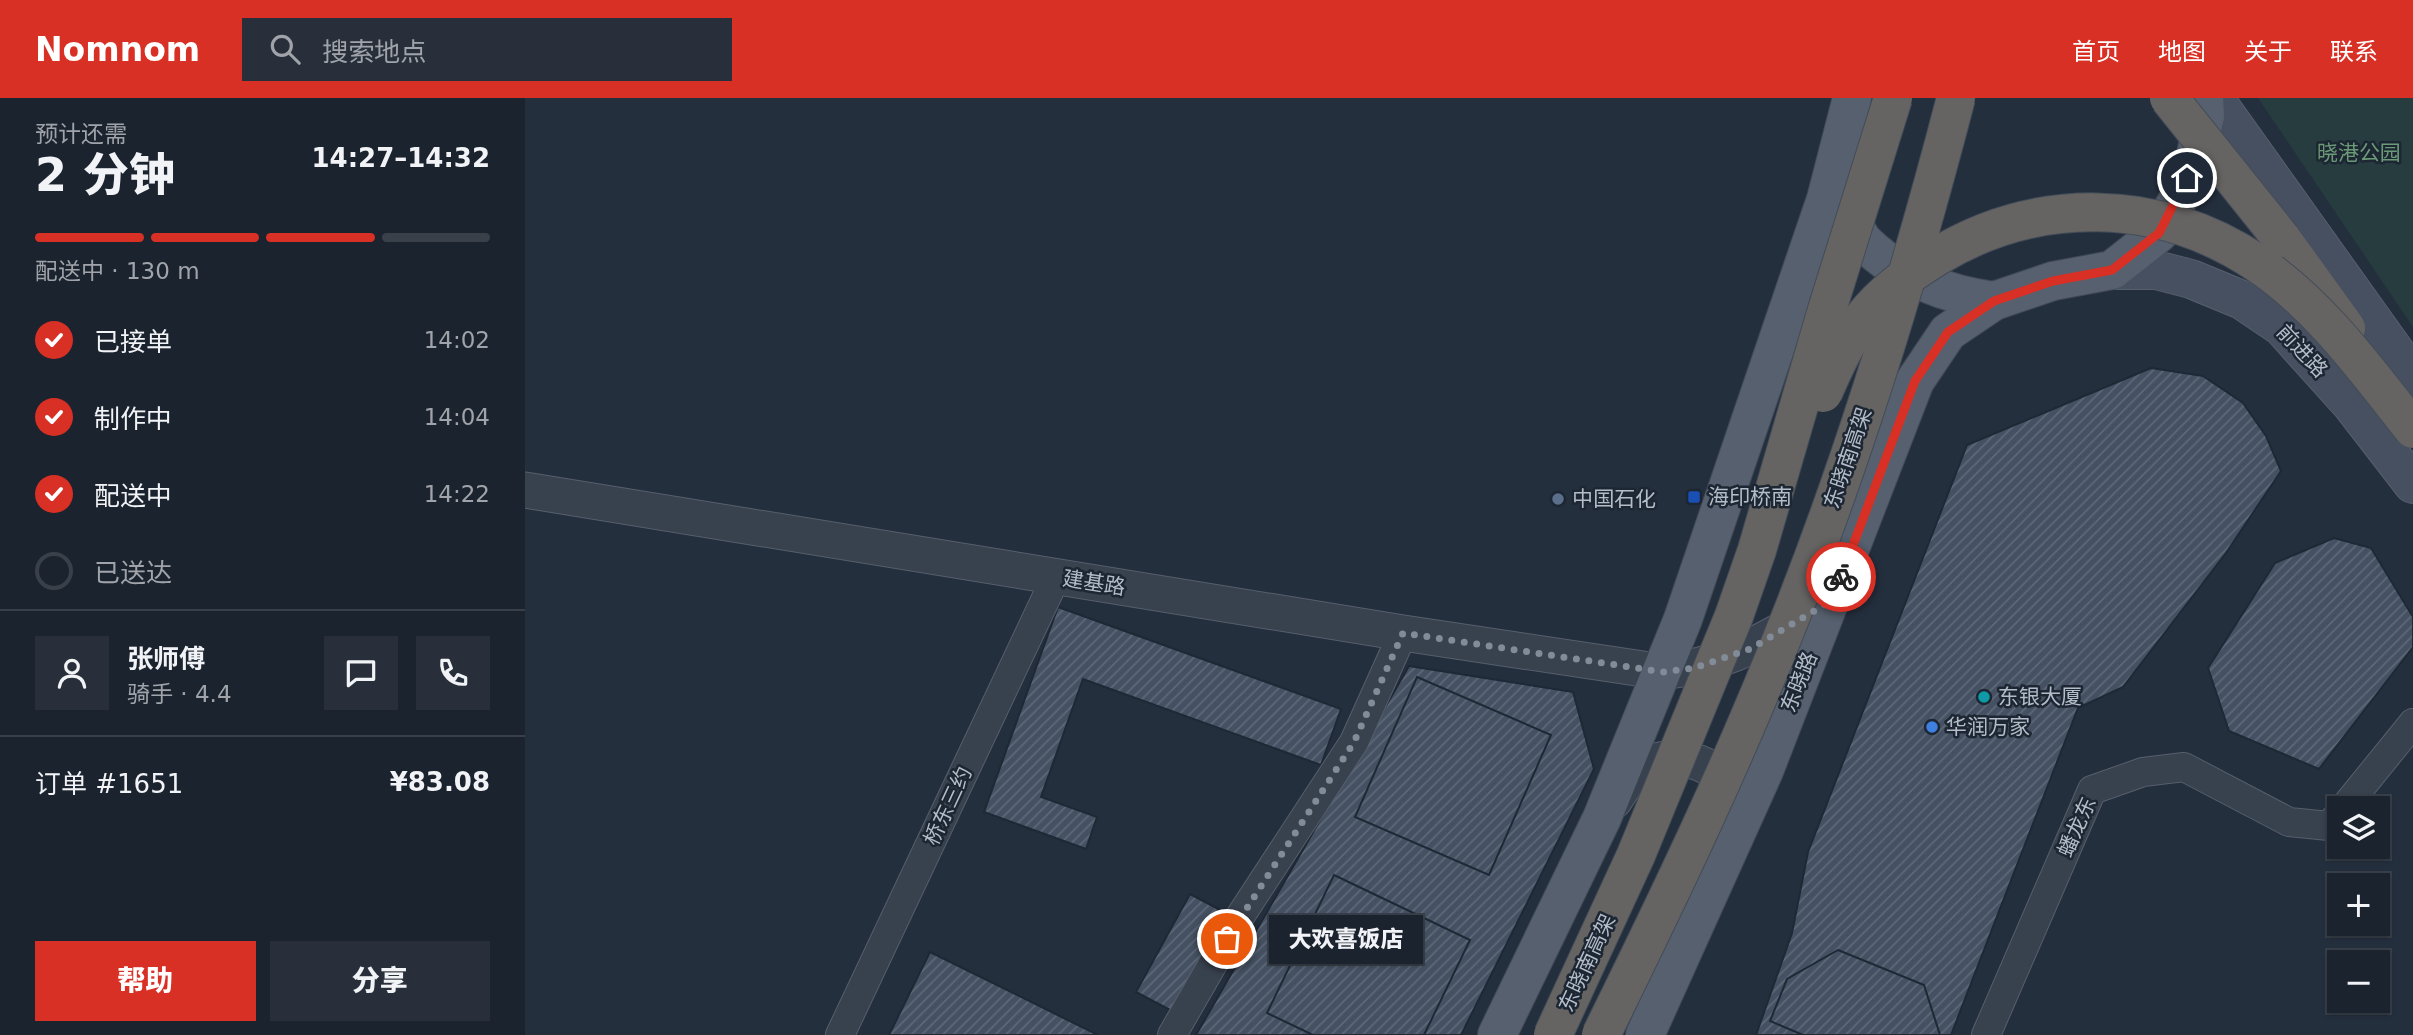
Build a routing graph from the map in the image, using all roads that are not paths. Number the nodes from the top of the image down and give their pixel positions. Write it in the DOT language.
graph roads {
  1 [pos="1851,98"];
  2 [pos="1893,98"];
  3 [pos="1956,98"];
  4 [pos="2169,98"];
  5 [pos="2204,98"];
  6 [pos="2214,98"];
  7 [pos="1837,155"];
  8 [pos="2112,270"];
  9 [pos="1994,301"];
  10 [pos="2413,377"];
  11 [pos="2413,421"];
  12 [pos="2413,429"];
  13 [pos="2413,484"];
  14 [pos="525,490"];
  15 [pos="1758,550"];
  16 [pos="1056,577"];
  17 [pos="1831,601"];
  18 [pos="1403,633"];
  19 [pos="1663,672"];
  20 [pos="2413,723"];
  21 [pos="2354,796"];
  22 [pos="1602,818"];
  23 [pos="2327,826"];
  24 [pos="1737,835"];
  25 [pos="840,1035"];
  26 [pos="1172,1035"];
  27 [pos="1497,1035"];
  28 [pos="1553,1035"];
  29 [pos="1601,1035"];
  30 [pos="1645,1035"];
  31 [pos="1986,1035"];
  1 -- 7 [label="main road"];
  2 -- 15 [label="highway, 东晓南高架, bridge"];
  3 -- 29 [label="highway, 东晓南高架, bridge"];
  4 -- 11 [label="highway, bridge"];
  5 -- 8 [label="main road, 东晓路"];
  6 -- 10 [label="main road"];
  7 -- 9 [label="main road"];
  7 -- 19 [label="main road"];
  8 -- 9 [label="main road, 东晓路"];
  8 -- 13 [label="main road, 前进路"];
  9 -- 17 [label="main road, 东晓路"];
  12 -- 15 [label="highway, bridge"];
  14 -- 16 [label="street, 建基路"];
  15 -- 28 [label="highway, 东晓南高架, bridge"];
  16 -- 18 [label="street, 建基路"];
  16 -- 25 [label="street, 桥东三约"];
  17 -- 19 [label="street, 建基路"];
  17 -- 24 [label="main road, 东晓路"];
  18 -- 19 [label="street, 建基路"];
  18 -- 26 [label="street"];
  19 -- 22 [label="main road"];
  20 -- 21 [label="street"];
  22 -- 24 [label="street"];
  22 -- 27 [label="main road"];
  23 -- 31 [label="street, 蟠龙东"];
  24 -- 30 [label="main road, 东晓路"];
}
